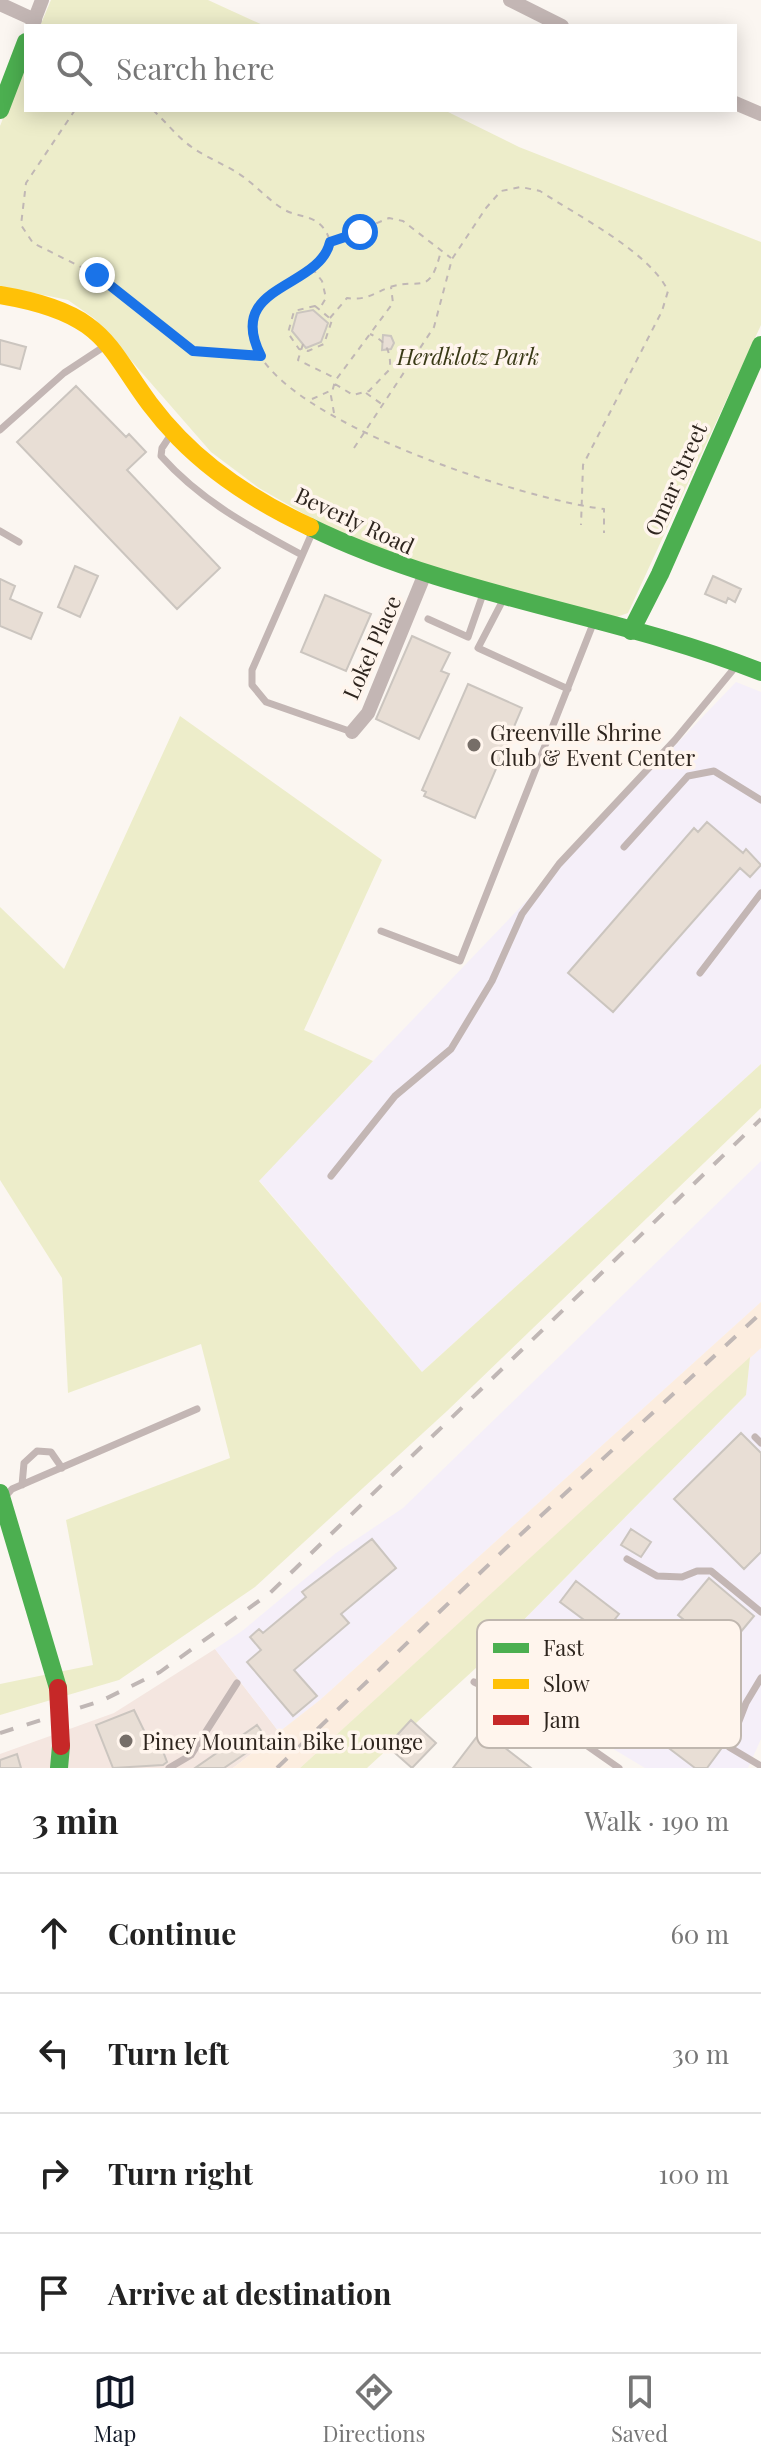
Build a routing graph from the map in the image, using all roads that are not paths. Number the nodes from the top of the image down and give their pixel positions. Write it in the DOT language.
graph roads {
  1 [pos="42,0"];
  2 [pos="510,0"];
  3 [pos="0,4"];
  4 [pos="33,23"];
  5 [pos="558,24"];
  6 [pos="24,47"];
  7 [pos="737,104"];
  8 [pos="0,110"];
  9 [pos="761,114"];
  10 [pos="0,295"];
  11 [pos="107,344"];
  12 [pos="761,345"];
  13 [pos="756,372"];
  14 [pos="0,430"];
  15 [pos="173,432"];
  16 [pos="313,530"];
  17 [pos="0,531"];
  18 [pos="19,542"];
  19 [pos="302,555"];
  20 [pos="424,576"];
  21 [pos="484,592"];
  22 [pos="504,598"];
  23 [pos="428,619"];
  24 [pos="594,622"];
  25 [pos="631,631"];
  26 [pos="740,663"];
  27 [pos="761,672"];
  28 [pos="568,689"];
  29 [pos="352,732"];
  30 [pos="761,800"];
  31 [pos="624,847"];
  32 [pos="761,893"];
  33 [pos="381,931"];
  34 [pos="700,973"];
  35 [pos="331,1176"];
  36 [pos="197,1409"];
  37 [pos="62,1468"];
  38 [pos="22,1485"];
  39 [pos="1,1498"];
  40 [pos="627,1559"];
  41 [pos="761,1612"];
  42 [pos="761,1678"];
  43 [pos="474,1682"];
  44 [pos="237,1683"];
  45 [pos="477,1683"];
  46 [pos="741,1716"];
  47 [pos="590,1748"];
  48 [pos="731,1748"];
  49 [pos="761,1766"];
  50 [pos="59,1768"];
  51 [pos="169,1768"];
  52 [pos="619,1768"];
  1 -- 4 [label="street"];
  2 -- 5 [label="street"];
  3 -- 4 [label="street"];
  6 -- 8 [label="street"];
  7 -- 9 [label="street"];
  10 -- 11 [label="street, Beverly Road"];
  11 -- 14 [label="lane"];
  11 -- 15 [label="street, Beverly Road"];
  12 -- 13 [label="street, Omar Street"];
  13 -- 25 [label="street, Omar Street"];
  15 -- 16 [label="street, Beverly Road"];
  15 -- 19 [label="lane"];
  16 -- 19 [label="lane"];
  16 -- 20 [label="street, Beverly Road"];
  17 -- 18 [label="lane"];
  19 -- 29 [label="lane"];
  20 -- 21 [label="street, Beverly Road"];
  20 -- 29 [label="street, Lokel Place"];
  21 -- 22 [label="street, Beverly Road"];
  21 -- 23 [label="lane"];
  22 -- 24 [label="street, Beverly Road"];
  22 -- 28 [label="lane"];
  24 -- 25 [label="street, Beverly Road"];
  24 -- 28 [label="lane"];
  25 -- 26 [label="street, Beverly Road"];
  26 -- 27 [label="street, Beverly Road"];
  26 -- 35 [label="lane"];
  28 -- 33 [label="lane"];
  30 -- 31 [label="lane"];
  32 -- 34 [label="lane"];
  36 -- 37 [label="lane"];
  37 -- 38 [label="lane"];
  37 -- 38 [label="lane"];
  38 -- 39 [label="lane"];
  39 -- 50 [label="street, bridge"];
  40 -- 41 [label="lane"];
  42 -- 46 [label="lane"];
  43 -- 45 [label="lane"];
  44 -- 51 [label="lane"];
  47 -- 52 [label="lane"];
  48 -- 49 [label="lane"];
}
